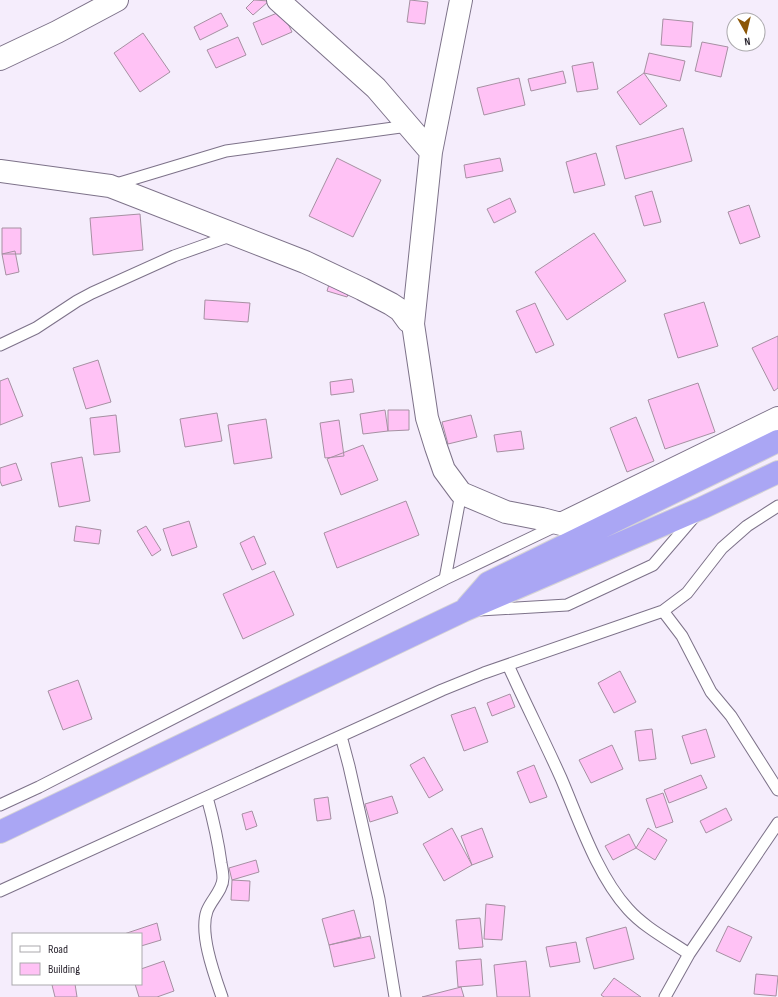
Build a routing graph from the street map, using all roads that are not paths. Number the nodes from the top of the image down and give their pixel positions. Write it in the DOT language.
graph roads {
  1 [pos="117,0"];
  2 [pos="278,0"];
  3 [pos="461,0"];
  4 [pos="0,59"];
  5 [pos="408,126"];
  6 [pos="431,152"];
  7 [pos="0,172"];
  8 [pos="110,186"];
  9 [pos="236,234"];
  10 [pos="413,324"];
  11 [pos="0,345"];
  12 [pos="778,418"];
  13 [pos="778,442"];
  14 [pos="778,472"];
  15 [pos="461,493"];
  16 [pos="778,506"];
  17 [pos="702,508"];
  18 [pos="560,524"];
  19 [pos="446,579"];
  20 [pos="463,611"];
  21 [pos="663,611"];
  22 [pos="508,665"];
  23 [pos="341,736"];
  24 [pos="778,790"];
  25 [pos="207,797"];
  26 [pos="0,806"];
  27 [pos="778,823"];
  28 [pos="0,832"];
  29 [pos="0,891"];
  30 [pos="689,954"];
  31 [pos="222,997"];
  32 [pos="394,997"];
  33 [pos="665,997"];
  1 -- 4 [label="street"];
  2 -- 5 [label="street"];
  3 -- 6 [label="street"];
  5 -- 6 [label="street"];
  5 -- 8 [label="lane"];
  6 -- 10 [label="street"];
  7 -- 8 [label="street"];
  8 -- 9 [label="street"];
  9 -- 10 [label="street"];
  9 -- 11 [label="lane"];
  10 -- 15 [label="street"];
  12 -- 18 [label="street"];
  13 -- 20 [label="highway"];
  14 -- 17 [label="highway"];
  15 -- 18 [label="street"];
  15 -- 19 [label="lane"];
  16 -- 21 [label="lane"];
  17 -- 20 [label="highway"];
  17 -- 20 [label="lane"];
  18 -- 19 [label="lane"];
  19 -- 26 [label="lane"];
  20 -- 28 [label="highway"];
  21 -- 22 [label="lane"];
  21 -- 24 [label="lane"];
  22 -- 23 [label="lane"];
  22 -- 30 [label="lane"];
  23 -- 25 [label="lane"];
  23 -- 32 [label="lane"];
  25 -- 29 [label="lane"];
  25 -- 31 [label="lane"];
  27 -- 30 [label="lane"];
  30 -- 33 [label="lane"];
}
